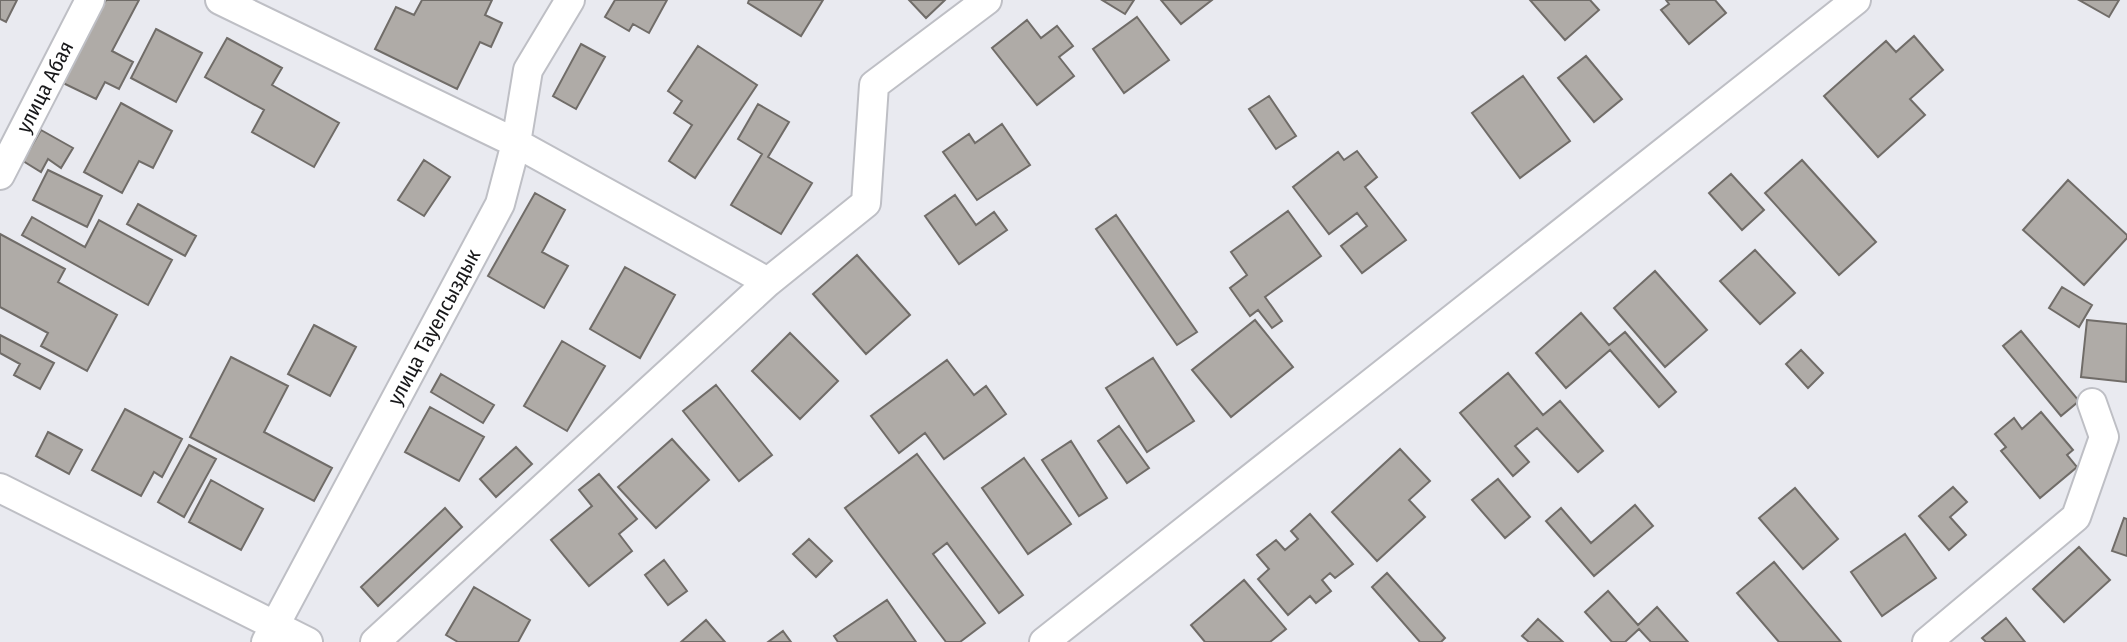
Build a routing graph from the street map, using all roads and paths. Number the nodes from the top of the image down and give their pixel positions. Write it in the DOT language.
graph roads {
  1 [pos="90,0"];
  2 [pos="220,0"];
  3 [pos="570,0"];
  4 [pos="987,0"];
  5 [pos="1856,0"];
  6 [pos="516,143"];
  7 [pos="0,175"];
  8 [pos="768,282"];
  9 [pos="2092,403"];
  10 [pos="0,488"];
  11 [pos="270,634"];
  12 [pos="307,642"];
  13 [pos="374,642"];
  14 [pos="1044,642"];
  15 [pos="1927,642"];
  1 -- 7 [label="street, улица Абая"];
  2 -- 6 [label="street"];
  3 -- 6 [label="street, улица Тауелсыздык"];
  4 -- 8 [label="street"];
  5 -- 14 [label="street"];
  6 -- 8 [label="street"];
  6 -- 11 [label="street, улица Тауелсыздык"];
  8 -- 13 [label="street"];
  9 -- 15 [label="street"];
  10 -- 11 [label="street"];
  11 -- 12 [label="street"];
}
